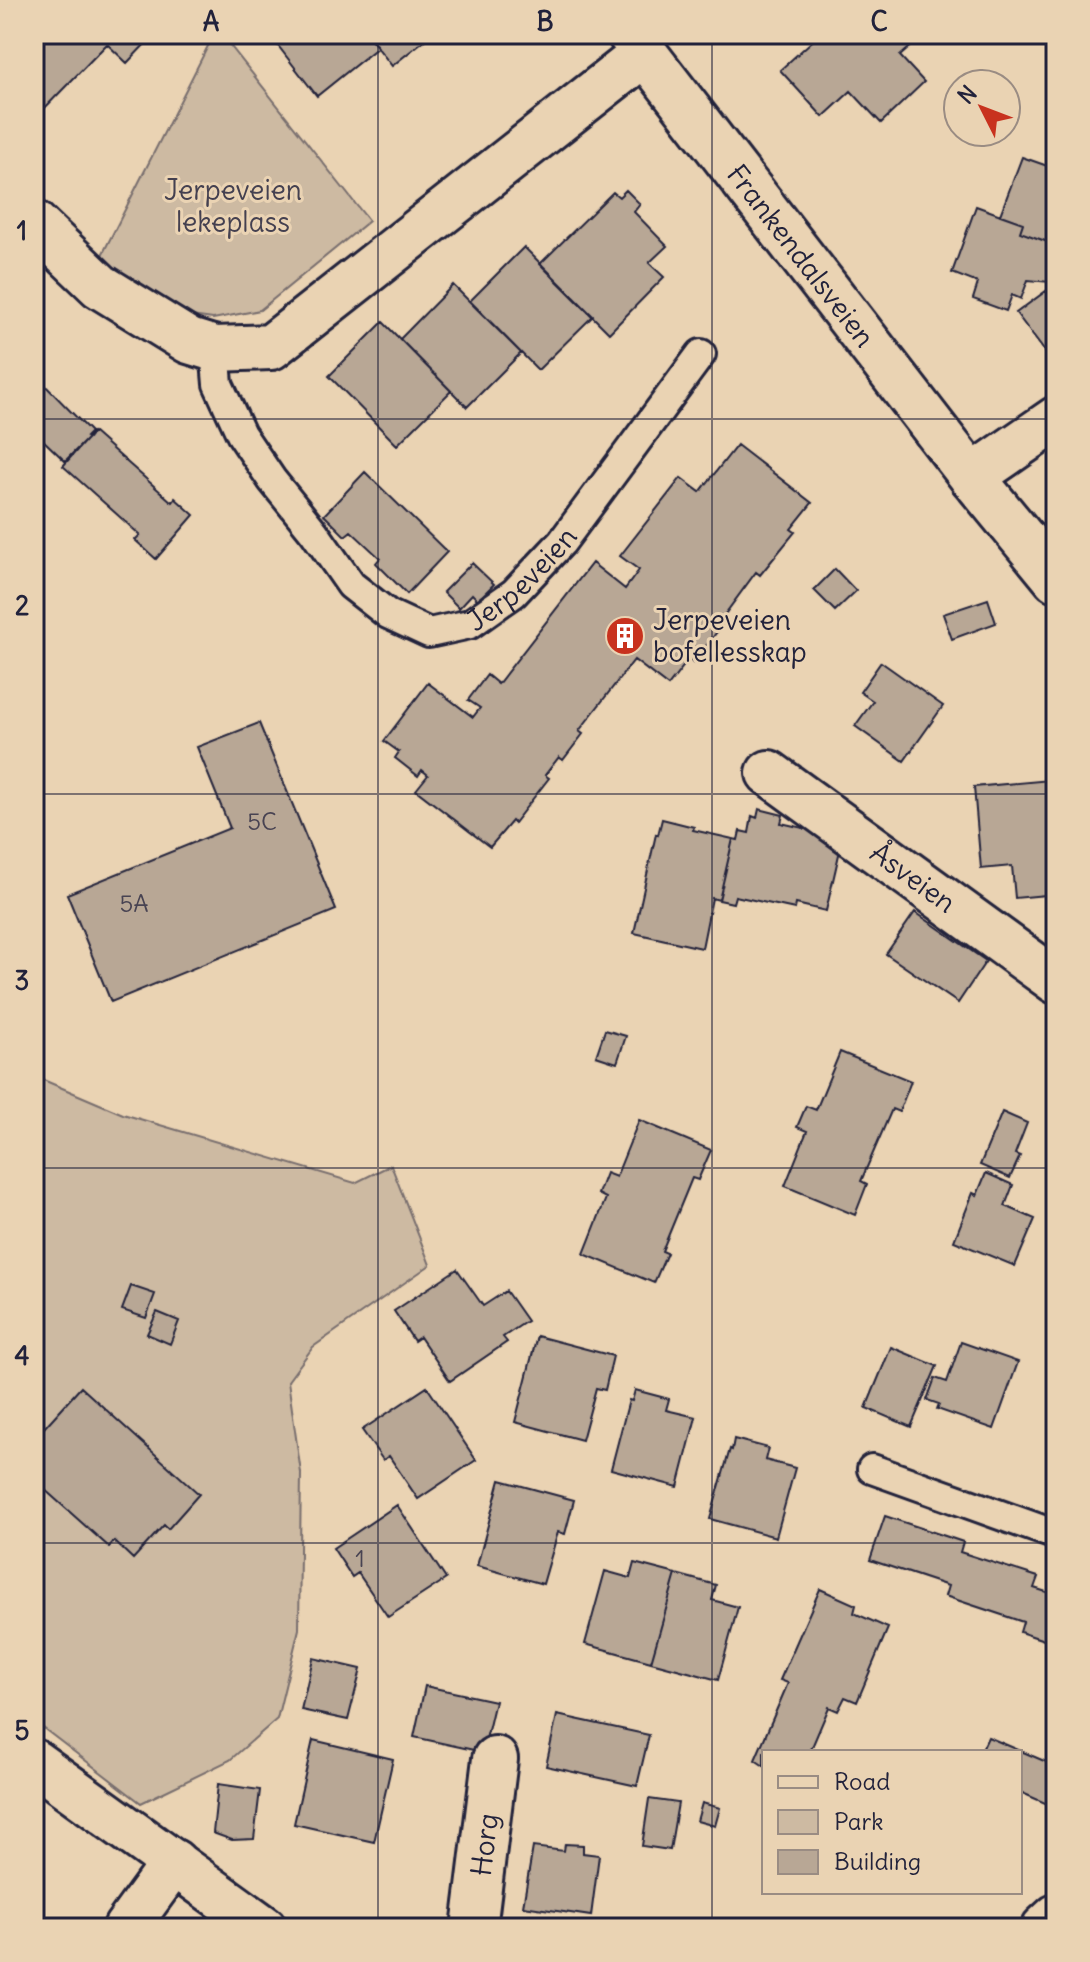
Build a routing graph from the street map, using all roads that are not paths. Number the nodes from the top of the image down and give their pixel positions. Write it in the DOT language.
graph roads {
  1 [pos="637,44"];
  2 [pos="34,223"];
  3 [pos="215,349"];
  4 [pos="701,354"];
  5 [pos="1056,419"];
  6 [pos="972,477"];
  7 [pos="1056,579"];
  8 [pos="769,773"];
  9 [pos="1056,981"];
  10 [pos="872,1469"];
  11 [pos="1056,1535"];
  12 [pos="495,1759"];
  13 [pos="34,1762"];
  14 [pos="174,1862"];
  15 [pos="1056,1917"];
  16 [pos="126,1928"];
  17 [pos="264,1928"];
  18 [pos="474,1928"];
  19 [pos="1044,1928"];
  1 -- 3 [label="street"];
  1 -- 6 [label="street, Frankendalsveien"];
  2 -- 3 [label="street"];
  3 -- 4 [label="lane, Jerpeveien"];
  5 -- 6 [label="street"];
  6 -- 7 [label="street, Frankendalsveien"];
  8 -- 9 [label="street, Åsveien"];
  10 -- 11 [label="lane"];
  12 -- 18 [label="street, Horg"];
  13 -- 14 [label="street"];
  14 -- 16 [label="street"];
  14 -- 17 [label="street"];
  15 -- 19 [label="street"];
}
